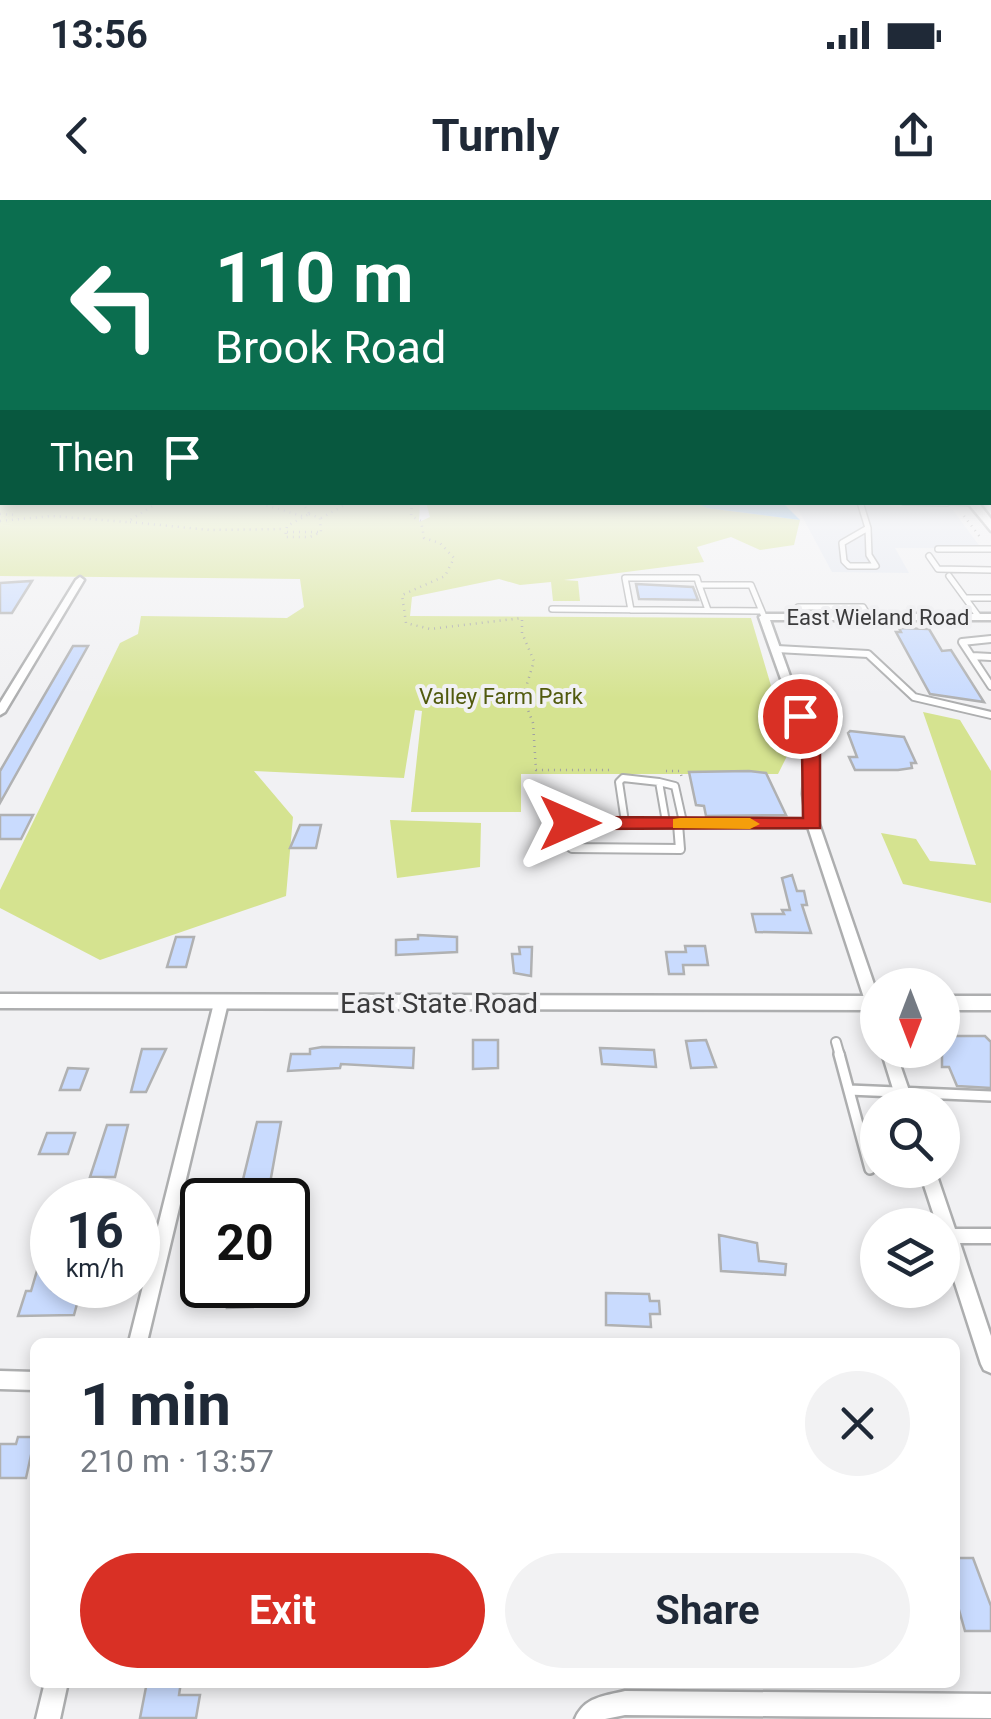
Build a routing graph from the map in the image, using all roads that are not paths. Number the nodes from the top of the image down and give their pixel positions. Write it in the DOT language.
graph roads {
  1 [pos="844,558"];
  2 [pos="870,558"];
  3 [pos="930,558"];
  4 [pos="991,570"];
  5 [pos="949,576"];
  6 [pos="80,580"];
  7 [pos="699,584"];
  8 [pos="965,598"];
  9 [pos="991,598"];
  10 [pos="552,610"];
  11 [pos="631,610"];
  12 [pos="708,610"];
  13 [pos="763,614"];
  14 [pos="985,617"];
  15 [pos="991,639"];
  16 [pos="776,649"];
  17 [pos="972,656"];
  18 [pos="991,657"];
  19 [pos="991,686"];
  20 [pos="0,712"];
  21 [pos="991,714"];
  22 [pos="659,782"];
  23 [pos="625,823"];
  24 [pos="666,824"];
  25 [pos="681,824"];
  26 [pos="813,824"];
  27 [pos="862,968"];
  28 [pos="0,1001"];
  29 [pos="221,1002"];
  30 [pos="960,1003"];
  31 [pos="991,1003"];
  32 [pos="860,1009"];
  33 [pos="836,1042"];
  34 [pos="848,1090"];
  35 [pos="860,1092"];
  36 [pos="991,1096"];
  37 [pos="960,1097"];
  38 [pos="860,1133"];
  39 [pos="960,1236"];
  40 [pos="991,1236"];
  41 [pos="960,1272"];
  42 [pos="139,1338"];
  43 [pos="991,1364"];
  44 [pos="0,1380"];
  45 [pos="30,1381"];
  46 [pos="56,1688"];
  47 [pos="991,1706"];
  48 [pos="48,1719"];
  49 [pos="588,1719"];
  1 -- 2 [label="lane"];
  3 -- 4 [label="lane"];
  5 -- 8 [label="lane"];
  6 -- 20 [label="street"];
  7 -- 11 [label="lane"];
  7 -- 12 [label="lane"];
  7 -- 13 [label="lane"];
  8 -- 9 [label="lane"];
  8 -- 14 [label="lane"];
  10 -- 11 [label="lane"];
  11 -- 12 [label="lane"];
  12 -- 13 [label="lane"];
  13 -- 14 [label="street, East Wieland Road"];
  13 -- 16 [label="street"];
  15 -- 17 [label="lane"];
  16 -- 21 [label="lane"];
  16 -- 26 [label="street"];
  17 -- 18 [label="lane"];
  17 -- 19 [label="lane"];
  22 -- 23 [label="lane"];
  22 -- 24 [label="lane"];
  22 -- 25 [label="lane"];
  23 -- 24 [label="lane"];
  23 -- 25 [label="lane"];
  24 -- 25 [label="lane"];
  25 -- 26 [label="lane"];
  26 -- 27 [label="street"];
  28 -- 29 [label="street, East State Road"];
  29 -- 32 [label="street, East State Road"];
  29 -- 42 [label="street"];
  30 -- 31 [label="street"];
  33 -- 34 [label="lane"];
  34 -- 35 [label="lane"];
  34 -- 38 [label="lane"];
  36 -- 37 [label="lane"];
  39 -- 40 [label="street"];
  41 -- 43 [label="street"];
  44 -- 45 [label="street"];
  46 -- 48 [label="street"];
  47 -- 49 [label="street"];
}
